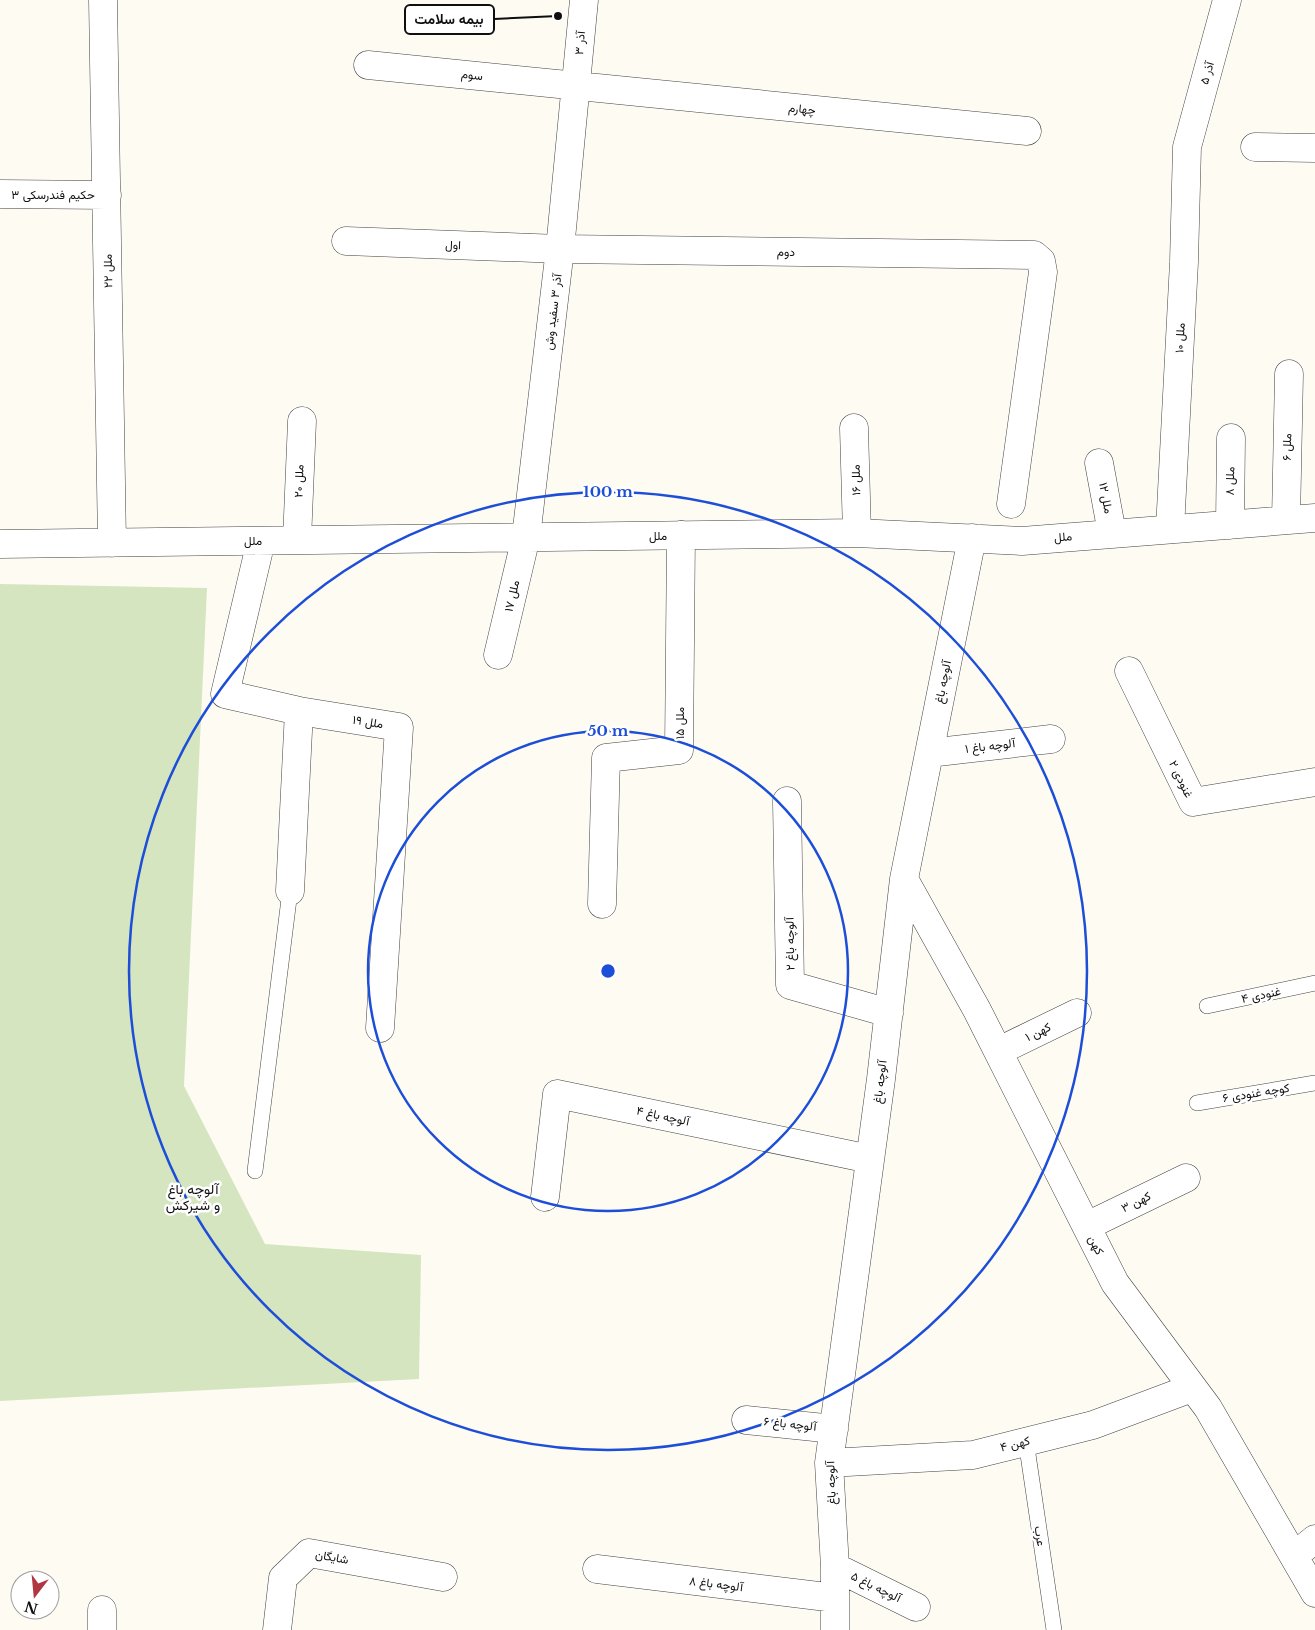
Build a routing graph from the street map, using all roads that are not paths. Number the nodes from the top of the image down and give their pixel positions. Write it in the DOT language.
graph roads {
  1 [pos="103,0"];
  2 [pos="584,0"];
  3 [pos="1228,0"];
  4 [pos="368,64"];
  5 [pos="576,86"];
  6 [pos="1027,131"];
  7 [pos="1187,147"];
  8 [pos="1256,148"];
  9 [pos="1315,148"];
  10 [pos="0,194"];
  11 [pos="107,195"];
  12 [pos="346,241"];
  13 [pos="560,249"];
  14 [pos="1289,374"];
  15 [pos="302,421"];
  16 [pos="854,428"];
  17 [pos="1231,438"];
  18 [pos="1099,463"];
  19 [pos="1011,504"];
  20 [pos="1315,518"];
  21 [pos="1286,520"];
  22 [pos="1230,525"];
  23 [pos="1170,529"];
  24 [pos="857,533"];
  25 [pos="1112,533"];
  26 [pos="681,535"];
  27 [pos="526,537"];
  28 [pos="972,538"];
  29 [pos="297,540"];
  30 [pos="261,541"];
  31 [pos="112,543"];
  32 [pos="0,544"];
  33 [pos="498,655"];
  34 [pos="1129,671"];
  35 [pos="299,711"];
  36 [pos="1051,739"];
  37 [pos="929,753"];
  38 [pos="1315,782"];
  39 [pos="787,801"];
  40 [pos="904,879"];
  41 [pos="290,891"];
  42 [pos="602,904"];
  43 [pos="1315,983"];
  44 [pos="1207,1006"];
  45 [pos="889,1013"];
  46 [pos="1076,1013"];
  47 [pos="380,1028"];
  48 [pos="998,1051"];
  49 [pos="1315,1083"];
  50 [pos="1197,1103"];
  51 [pos="870,1159"];
  52 [pos="255,1171"];
  53 [pos="1186,1178"];
  54 [pos="545,1197"];
  55 [pos="1087,1226"];
  56 [pos="1192,1388"];
  57 [pos="746,1420"];
  58 [pos="834,1429"];
  59 [pos="1026,1441"];
  60 [pos="829,1463"];
  61 [pos="1315,1539"];
  62 [pos="1294,1556"];
  63 [pos="835,1567"];
  64 [pos="597,1569"];
  65 [pos="443,1576"];
  66 [pos="1315,1593"];
  67 [pos="835,1598"];
  68 [pos="916,1607"];
  69 [pos="277,1630"];
  70 [pos="835,1630"];
  71 [pos="1054,1630"];
  1 -- 11 [label="street, ۲۲ ملل"];
  2 -- 5 [label="street, ۳ آذر"];
  3 -- 7 [label="street, آذر ۵"];
  4 -- 5 [label="street, سوم"];
  5 -- 6 [label="street, چهارم"];
  5 -- 13 [label="street, آذر ۳ سفید وش"];
  7 -- 23 [label="street, ۱۰ ملل"];
  8 -- 9 [label="street"];
  10 -- 11 [label="street, حکیم فندرسکی ۳"];
  11 -- 31 [label="street, ۲۲ ملل"];
  12 -- 13 [label="street, اول"];
  13 -- 19 [label="street, دوم"];
  13 -- 27 [label="street, آذر ۳ سفید وش"];
  14 -- 21 [label="street, ۶ ملل"];
  15 -- 29 [label="street, ۲۰ ملل"];
  16 -- 24 [label="street, ۱۶ ملل"];
  17 -- 22 [label="street, ۸ ملل"];
  18 -- 25 [label="street, ۱۲ ملل"];
  20 -- 21 [label="street, ملل"];
  21 -- 22 [label="street, ملل"];
  22 -- 23 [label="street, ملل"];
  23 -- 25 [label="street, ملل"];
  24 -- 26 [label="street, ملل"];
  24 -- 28 [label="street, ملل"];
  25 -- 28 [label="street, ملل"];
  26 -- 27 [label="street, ملل"];
  26 -- 42 [label="street, ملل ۱۵"];
  27 -- 29 [label="street, ملل"];
  27 -- 33 [label="street, ملل ۱۷"];
  28 -- 37 [label="street, آلوچه باغ"];
  29 -- 30 [label="street, ملل"];
  30 -- 31 [label="street, ملل"];
  30 -- 35 [label="street, ملل ۱۹"];
  31 -- 32 [label="street, ملل"];
  34 -- 38 [label="street, ۲ غنودی"];
  35 -- 41 [label="street"];
  35 -- 47 [label="street, ملل ۱۹"];
  36 -- 37 [label="street, ۱ آلوچه باغ"];
  37 -- 40 [label="street, آلوچه باغ"];
  39 -- 45 [label="street, ۲ آلوچه باغ"];
  40 -- 45 [label="street, آلوچه باغ"];
  40 -- 48 [label="street, کهن"];
  41 -- 52 [label="lane"];
  43 -- 44 [label="lane, ۴ غنودی"];
  45 -- 51 [label="street, آلوچه باغ"];
  46 -- 48 [label="street, ۱ کهن"];
  48 -- 55 [label="street, کهن"];
  49 -- 50 [label="lane, کوچه غنودی ۶"];
  51 -- 54 [label="street, ۴ آلوچه باغ"];
  51 -- 58 [label="street, آلوچه باغ"];
  53 -- 55 [label="street, ۳ کهن"];
  55 -- 56 [label="street, کهن"];
  56 -- 59 [label="street, ۴ کهن"];
  56 -- 62 [label="street, کهن"];
  57 -- 58 [label="street, ۶ آلوچه باغ"];
  58 -- 60 [label="street, آلوچه باغ"];
  59 -- 60 [label="street, ۴ کهن"];
  59 -- 71 [label="lane, عرب"];
  60 -- 63 [label="street, آلوچه باغ"];
  61 -- 62 [label="street"];
  62 -- 66 [label="street, کهن"];
  63 -- 67 [label="street, آلوچه باغ"];
  63 -- 68 [label="street, ۵ آلوچه باغ"];
  64 -- 67 [label="street, ۸ آلوچه باغ"];
  65 -- 69 [label="street, شایگان"];
  67 -- 70 [label="street, آلوچه باغ"];
}
